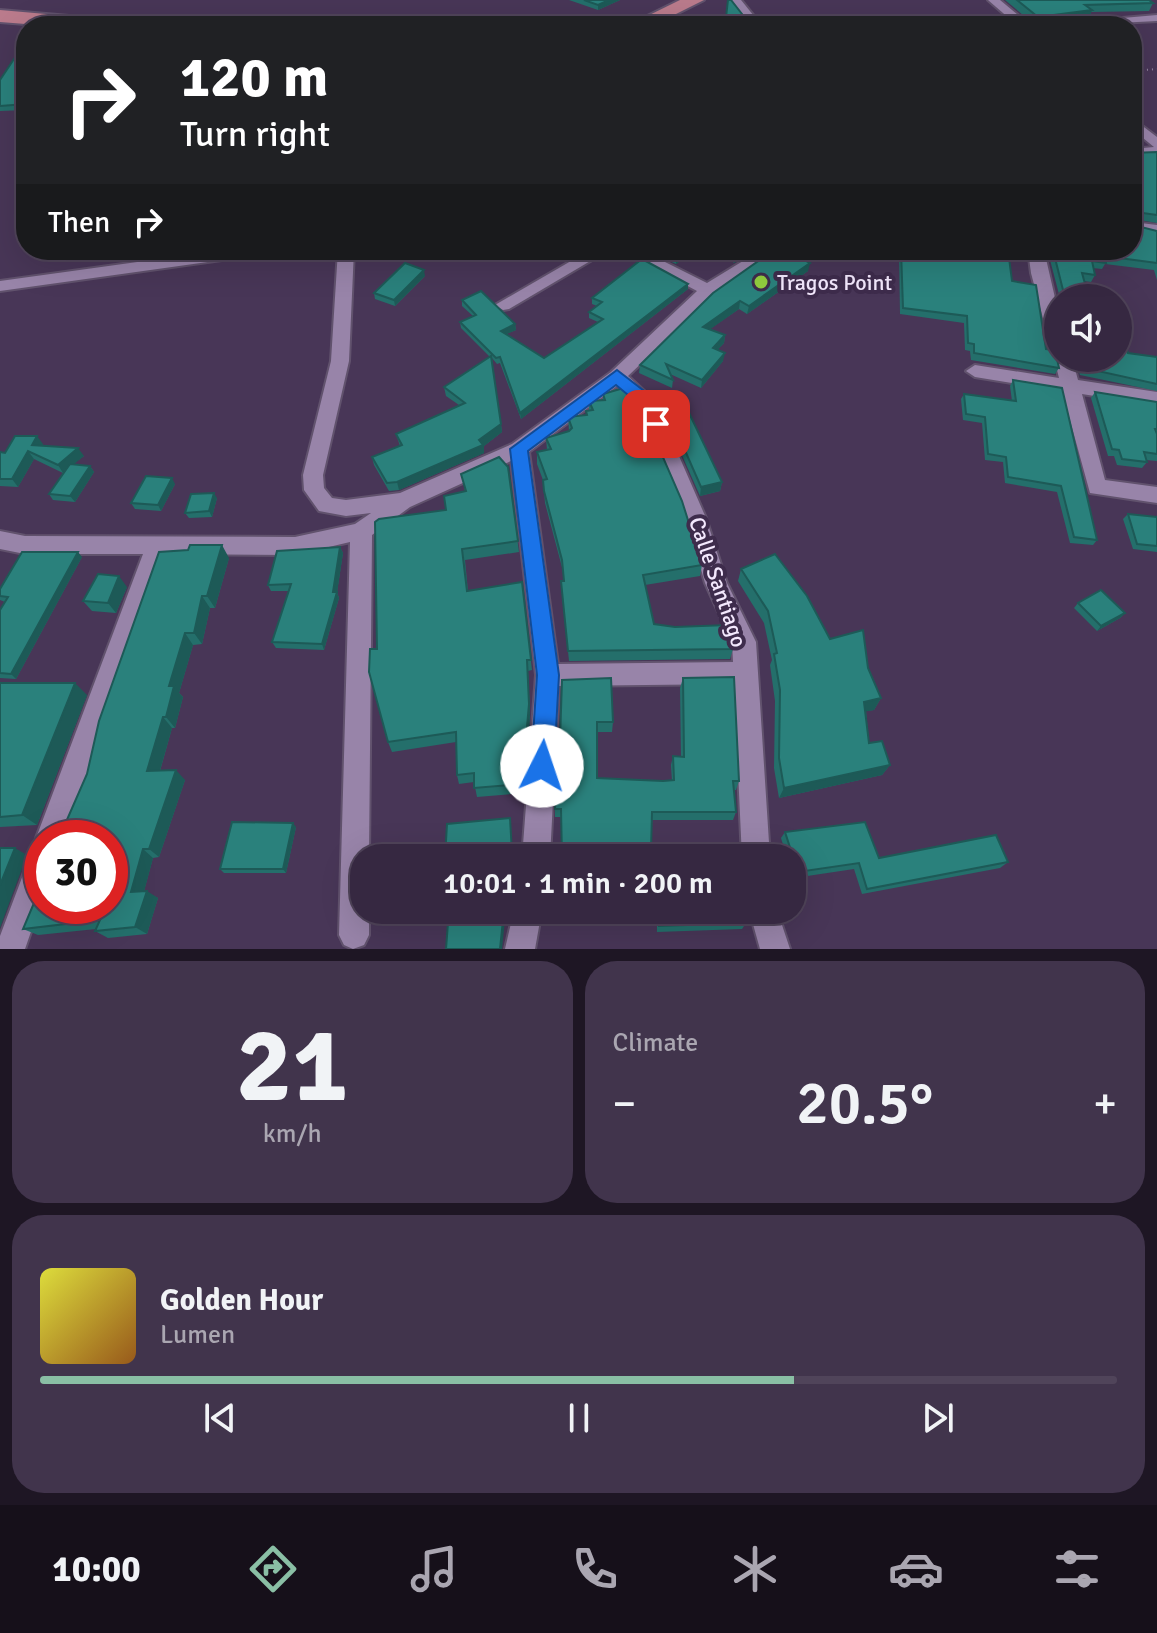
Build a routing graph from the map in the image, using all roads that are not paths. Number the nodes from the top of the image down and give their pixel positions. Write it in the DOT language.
graph roads {
  1 [pos="695,0"];
  2 [pos="735,0"];
  3 [pos="993,0"];
  4 [pos="659,16"];
  5 [pos="748,16"];
  6 [pos="1013,16"];
  7 [pos="186,260"];
  8 [pos="345,260"];
  9 [pos="583,260"];
  10 [pos="649,260"];
  11 [pos="756,260"];
  12 [pos="1037,260"];
  13 [pos="0,286"];
  14 [pos="708,290"];
  15 [pos="1044,291"];
  16 [pos="503,305"];
  17 [pos="975,371"];
  18 [pos="1067,372"];
  19 [pos="617,376"];
  20 [pos="1071,388"];
  21 [pos="1157,399"];
  22 [pos="519,449"];
  23 [pos="1157,495"];
  24 [pos="403,501"];
  25 [pos="361,531"];
  26 [pos="0,540"];
  27 [pos="158,544"];
  28 [pos="743,673"];
  29 [pos="548,675"];
  30 [pos="57,820"];
  31 [pos="537,844"];
  32 [pos="755,844"];
  33 [pos="24,910"];
  34 [pos="525,924"];
  35 [pos="767,924"];
  36 [pos="354,935"];
  37 [pos="10,949"];
  38 [pos="520,949"];
  39 [pos="775,949"];
  1 -- 4 [label="highway"];
  2 -- 5 [label="street"];
  3 -- 6 [label="street"];
  7 -- 13 [label="street"];
  8 -- 24 [label="street"];
  9 -- 16 [label="street"];
  10 -- 14 [label="street"];
  11 -- 14 [label="street"];
  12 -- 15 [label="street"];
  14 -- 19 [label="street"];
  17 -- 20 [label="street"];
  18 -- 20 [label="street"];
  19 -- 22 [label="street"];
  19 -- 28 [label="street, Calle Santiago"];
  20 -- 21 [label="street"];
  20 -- 23 [label="street"];
  22 -- 24 [label="street"];
  22 -- 29 [label="street"];
  24 -- 25 [label="street"];
  25 -- 27 [label="street"];
  25 -- 36 [label="street"];
  26 -- 27 [label="street"];
  27 -- 30 [label="street"];
  28 -- 29 [label="street"];
  28 -- 32 [label="street, Calle Santiago"];
  29 -- 31 [label="street"];
  33 -- 37 [label="street"];
  34 -- 38 [label="street"];
  35 -- 39 [label="street"];
}
